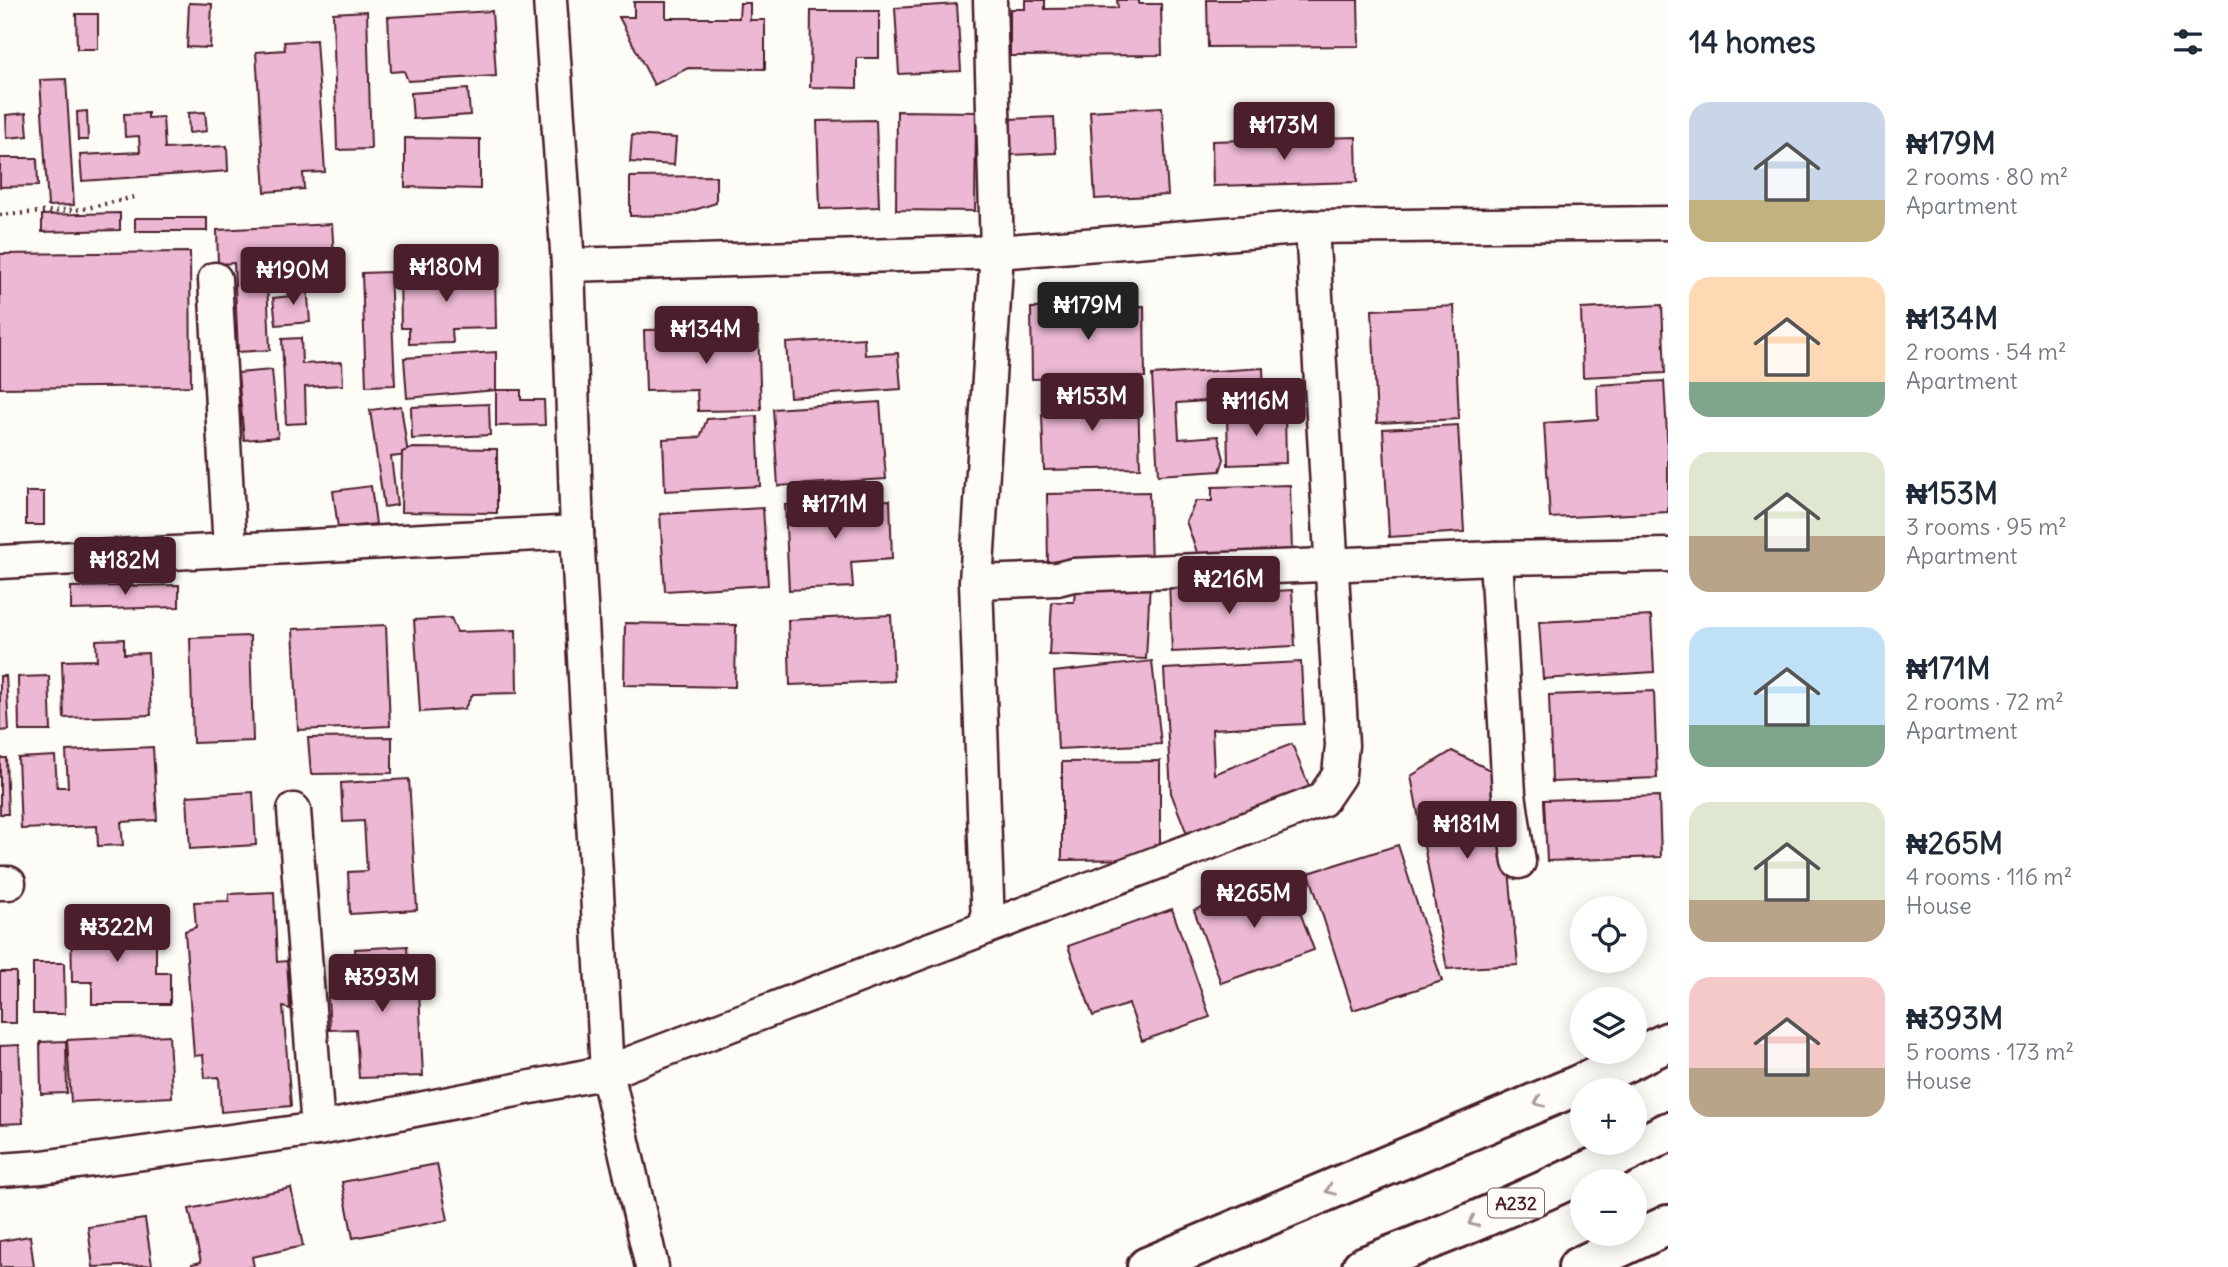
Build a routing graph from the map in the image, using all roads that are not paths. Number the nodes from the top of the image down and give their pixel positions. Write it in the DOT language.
graph roads {
  1 [pos="550,0"];
  2 [pos="990,0"];
  3 [pos="1668,223"];
  4 [pos="1312,227"];
  5 [pos="997,252"];
  6 [pos="568,265"];
  7 [pos="215,279"];
  8 [pos="577,532"];
  9 [pos="230,550"];
  10 [pos="1668,555"];
  11 [pos="1496,558"];
  12 [pos="0,562"];
  13 [pos="1332,566"];
  14 [pos="976,582"];
  15 [pos="294,810"];
  16 [pos="1519,862"];
  17 [pos="988,926"];
  18 [pos="1668,1042"];
  19 [pos="607,1072"];
  20 [pos="318,1129"];
  21 [pos="1668,1132"];
  22 [pos="0,1170"];
  23 [pos="1668,1225"];
  24 [pos="652,1267"];
  25 [pos="1147,1267"];
  26 [pos="1362,1267"];
  27 [pos="1578,1267"];
  1 -- 6 [label="street"];
  2 -- 5 [label="street"];
  3 -- 4 [label="street"];
  4 -- 5 [label="street"];
  4 -- 13 [label="street"];
  5 -- 6 [label="street"];
  5 -- 14 [label="street"];
  6 -- 8 [label="street"];
  7 -- 9 [label="street"];
  8 -- 9 [label="street"];
  8 -- 19 [label="street"];
  9 -- 12 [label="street"];
  10 -- 11 [label="street"];
  11 -- 13 [label="street"];
  11 -- 16 [label="street"];
  13 -- 14 [label="street"];
  13 -- 17 [label="street"];
  14 -- 17 [label="street"];
  15 -- 20 [label="street"];
  17 -- 19 [label="street"];
  18 -- 25 [label="main road, one-way"];
  19 -- 20 [label="street"];
  19 -- 24 [label="street"];
  20 -- 22 [label="street"];
  21 -- 26 [label="main road, A232, one-way"];
  23 -- 27 [label="main road"];
}
